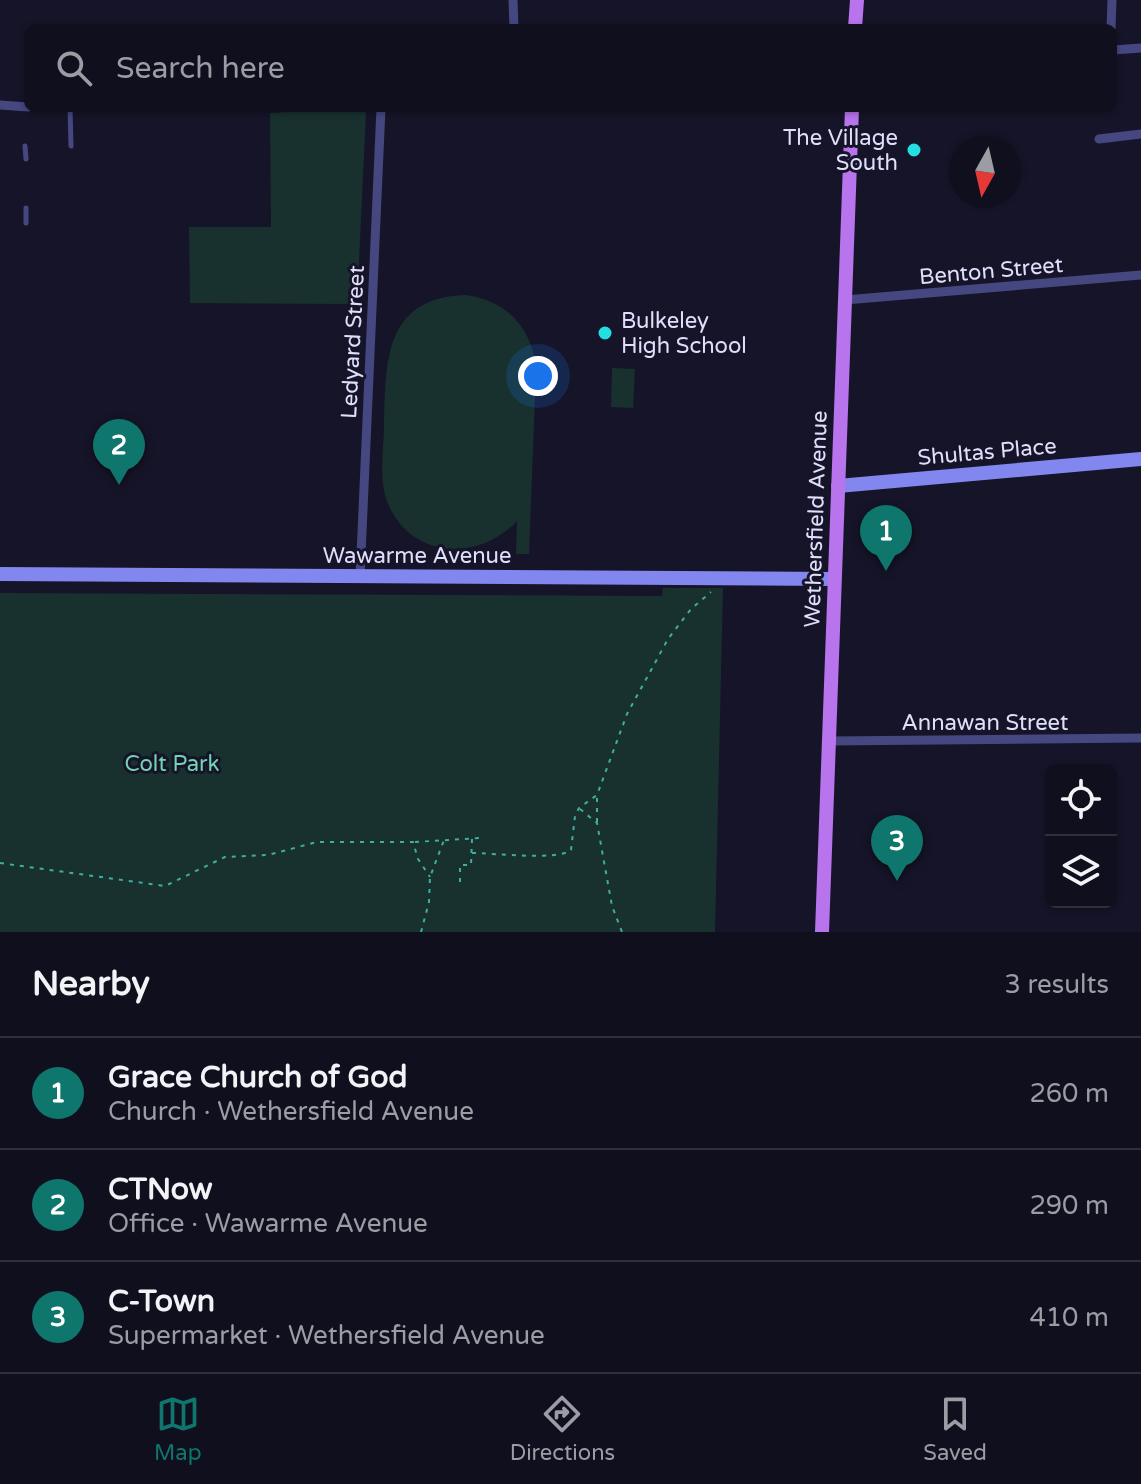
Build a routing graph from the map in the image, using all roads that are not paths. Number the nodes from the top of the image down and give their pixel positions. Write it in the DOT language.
graph roads {
  1 [pos="513,0"];
  2 [pos="857,0"];
  3 [pos="1112,0"];
  4 [pos="514,24"];
  5 [pos="855,24"];
  6 [pos="1111,24"];
  7 [pos="1141,48"];
  8 [pos="1117,50"];
  9 [pos="0,105"];
  10 [pos="24,107"];
  11 [pos="70,112"];
  12 [pos="381,112"];
  13 [pos="852,112"];
  14 [pos="1141,134"];
  15 [pos="1099,139"];
  16 [pos="25,146"];
  17 [pos="71,146"];
  18 [pos="26,159"];
  19 [pos="26,208"];
  20 [pos="26,223"];
  21 [pos="1141,275"];
  22 [pos="845,300"];
  23 [pos="1141,459"];
  24 [pos="838,486"];
  25 [pos="0,574"];
  26 [pos="360,577"];
  27 [pos="834,579"];
  28 [pos="1141,738"];
  29 [pos="829,741"];
  30 [pos="822,932"];
  1 -- 4 [label="street"];
  2 -- 5 [label="main road"];
  3 -- 6 [label="street"];
  7 -- 8 [label="street"];
  9 -- 10 [label="street"];
  11 -- 17 [label="lane"];
  12 -- 26 [label="street, Ledyard Street"];
  13 -- 22 [label="main road, Wethersfield Avenue"];
  14 -- 15 [label="street"];
  16 -- 18 [label="lane"];
  19 -- 20 [label="lane"];
  21 -- 22 [label="street, Benton Street"];
  22 -- 24 [label="main road, Wethersfield Avenue"];
  23 -- 24 [label="street, Shultas Place"];
  24 -- 27 [label="main road, Wethersfield Avenue"];
  25 -- 26 [label="street, Wawarme Avenue"];
  26 -- 27 [label="street, Wawarme Avenue"];
  27 -- 29 [label="main road, Wethersfield Avenue"];
  28 -- 29 [label="street, Annawan Street"];
  29 -- 30 [label="main road, Wethersfield Avenue"];
}
